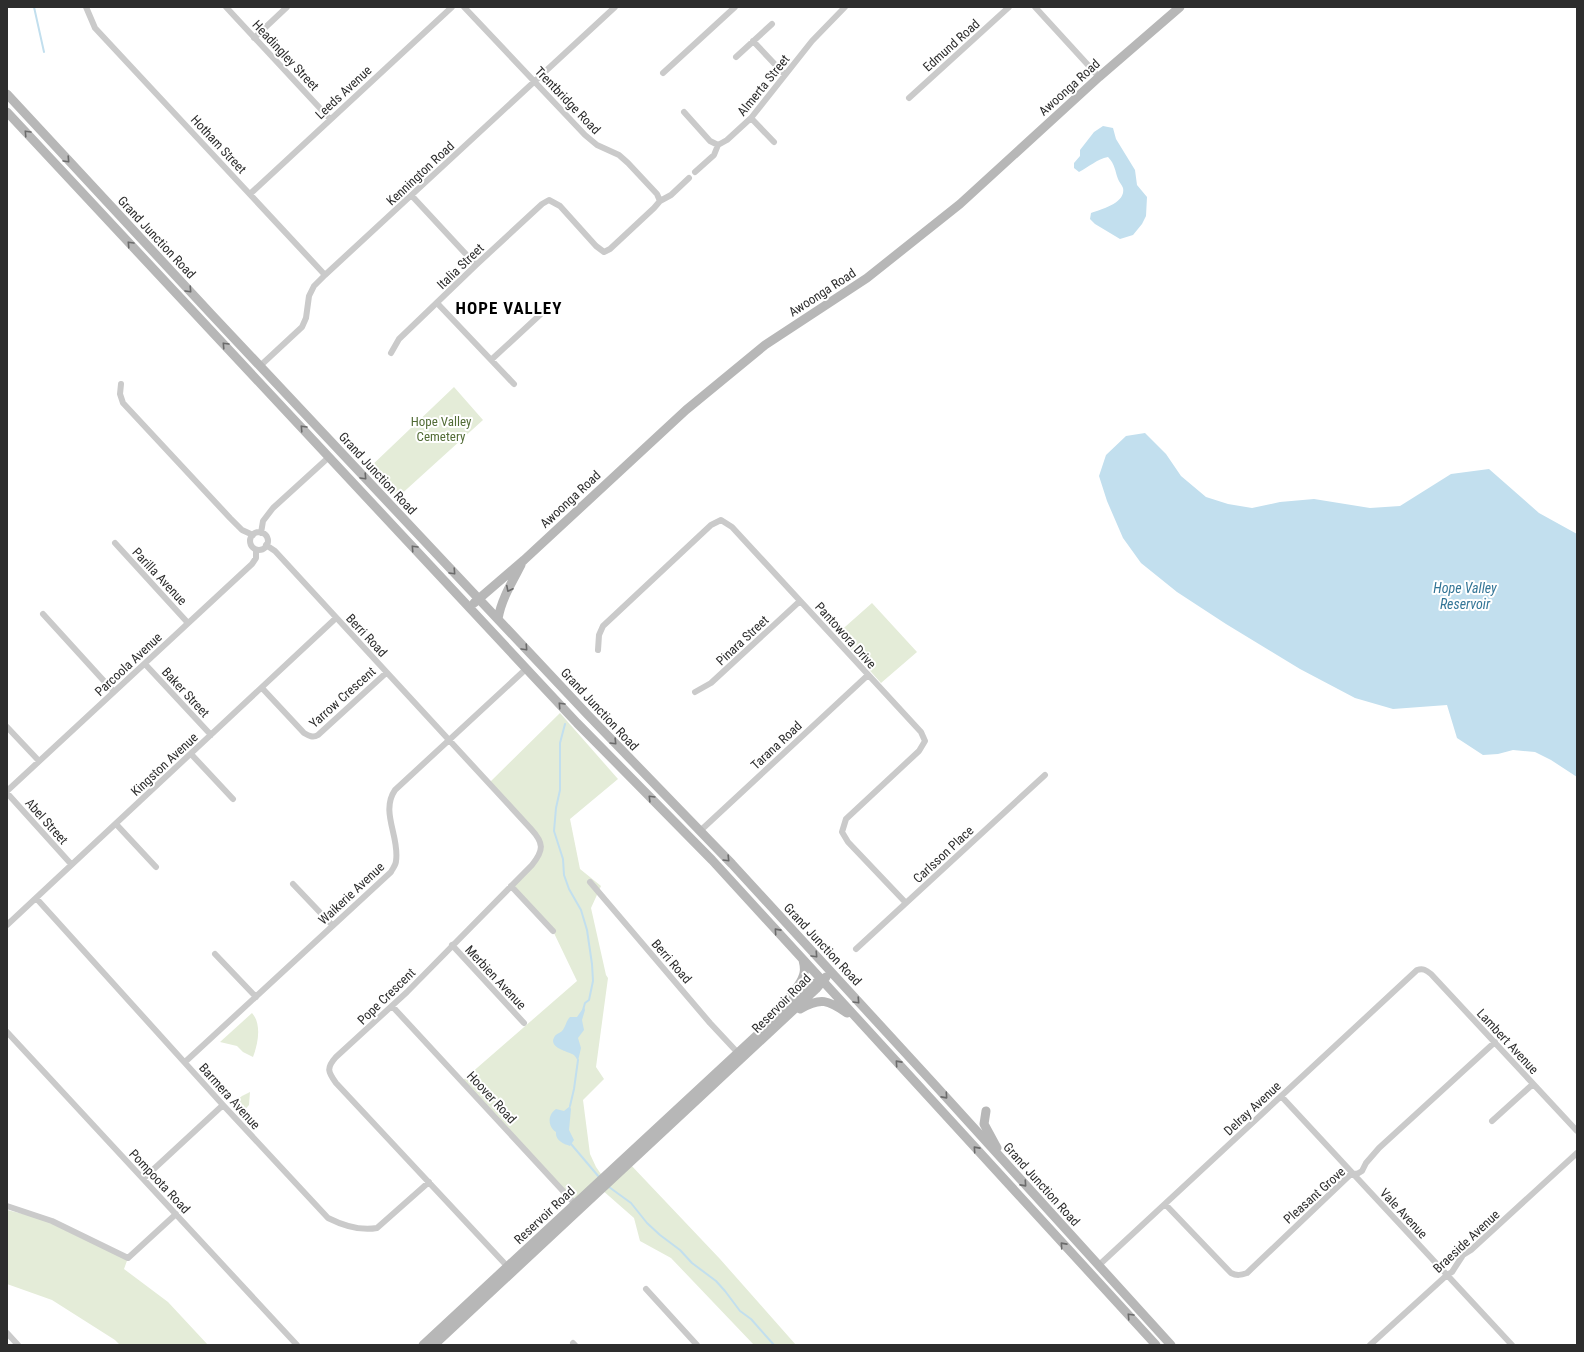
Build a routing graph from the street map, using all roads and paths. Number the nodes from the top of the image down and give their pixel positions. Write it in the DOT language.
graph roads {
  1 [pos="86,7"];
  2 [pos="226,7"];
  3 [pos="287,7"];
  4 [pos="452,7"];
  5 [pos="464,7"];
  6 [pos="615,7"];
  7 [pos="735,7"];
  8 [pos="845,7"];
  9 [pos="1009,7"];
  10 [pos="1035,7"];
  11 [pos="1180,7"];
  12 [pos="772,24"];
  13 [pos="254,38"];
  14 [pos="753,41"];
  15 [pos="736,57"];
  16 [pos="663,73"];
  17 [pos="785,75"];
  18 [pos="1099,77"];
  19 [pos="534,82"];
  20 [pos="7,94"];
  21 [pos="908,98"];
  22 [pos="7,112"];
  23 [pos="684,112"];
  24 [pos="751,118"];
  25 [pos="330,119"];
  26 [pos="31,121"];
  27 [pos="774,142"];
  28 [pos="718,145"];
  29 [pos="47,155"];
  30 [pos="695,172"];
  31 [pos="81,174"];
  32 [pos="66,176"];
  33 [pos="689,178"];
  34 [pos="96,190"];
  35 [pos="250,194"];
  36 [pos="412,196"];
  37 [pos="660,201"];
  38 [pos="100,212"];
  39 [pos="166,264"];
  40 [pos="476,265"];
  41 [pos="156,272"];
  42 [pos="325,275"];
  43 [pos="437,303"];
  44 [pos="543,312"];
  45 [pos="391,353"];
  46 [pos="491,360"];
  47 [pos="260,366"];
  48 [pos="251,373"];
  49 [pos="121,384"];
  50 [pos="514,384"];
  51 [pos="337,449"];
  52 [pos="329,457"];
  53 [pos="260,532"];
  54 [pos="253,534"];
  55 [pos="115,543"];
  56 [pos="266,545"];
  57 [pos="256,550"];
  58 [pos="524,560"];
  59 [pos="479,599"];
  60 [pos="800,601"];
  61 [pos="470,607"];
  62 [pos="43,614"];
  63 [pos="336,618"];
  64 [pos="498,619"];
  65 [pos="188,623"];
  66 [pos="598,650"];
  67 [pos="145,664"];
  68 [pos="527,668"];
  69 [pos="386,673"];
  70 [pos="868,675"];
  71 [pos="262,688"];
  72 [pos="114,692"];
  73 [pos="695,692"];
  74 [pos="7,727"];
  75 [pos="211,735"];
  76 [pos="450,741"];
  77 [pos="191,754"];
  78 [pos="39,761"];
  79 [pos="1045,775"];
  80 [pos="7,792"];
  81 [pos="233,800"];
  82 [pos="116,824"];
  83 [pos="679,826"];
  84 [pos="700,831"];
  85 [pos="712,860"];
  86 [pos="72,864"];
  87 [pos="156,868"];
  88 [pos="590,882"];
  89 [pos="293,884"];
  90 [pos="511,886"];
  91 [pos="36,898"];
  92 [pos="906,903"];
  93 [pos="7,925"];
  94 [pos="332,925"];
  95 [pos="553,931"];
  96 [pos="452,945"];
  97 [pos="856,949"];
  98 [pos="215,954"];
  99 [pos="803,960"];
  100 [pos="1421,968"];
  101 [pos="831,972"];
  102 [pos="822,980"];
  103 [pos="256,997"];
  104 [pos="392,1006"];
  105 [pos="789,1015"];
  106 [pos="524,1023"];
  107 [pos="862,1024"];
  108 [pos="7,1032"];
  109 [pos="756,1036"];
  110 [pos="1495,1042"];
  111 [pos="740,1055"];
  112 [pos="185,1062"];
  113 [pos="1533,1084"];
  114 [pos="1281,1096"];
  115 [pos="223,1105"];
  116 [pos="986,1111"];
  117 [pos="962,1114"];
  118 [pos="1492,1122"];
  119 [pos="952,1123"];
  120 [pos="970,1124"];
  121 [pos="1577,1131"];
  122 [pos="960,1132"];
  123 [pos="1577,1153"];
  124 [pos="1006,1164"];
  125 [pos="1352,1173"];
  126 [pos="143,1179"];
  127 [pos="429,1182"];
  128 [pos="1165,1204"];
  129 [pos="7,1206"];
  130 [pos="577,1206"];
  131 [pos="176,1214"];
  132 [pos="1098,1266"];
  133 [pos="510,1269"];
  134 [pos="1090,1274"];
  135 [pos="1446,1275"];
  136 [pos="646,1289"];
  137 [pos="1139,1309"];
  138 [pos="7,1333"];
  139 [pos="18,1345"];
  140 [pos="297,1345"];
  141 [pos="423,1345"];
  142 [pos="434,1345"];
  143 [pos="697,1345"];
  144 [pos="1156,1345"];
  145 [pos="1162,1345"];
  146 [pos="1171,1345"];
  147 [pos="1370,1345"];
  148 [pos="1512,1345"];
  1 -- 35 [label="street, Hotham Street"];
  2 -- 13 [label="street, Headingley Street"];
  3 -- 13 [label="street"];
  4 -- 25 [label="street, Leeds Avenue"];
  5 -- 19 [label="street, Trentbridge Road"];
  6 -- 19 [label="street, Kennington Road"];
  7 -- 16 [label="street"];
  8 -- 17 [label="street, Almerta Street"];
  9 -- 21 [label="street, Edmund Road"];
  10 -- 18 [label="street"];
  11 -- 18 [label="main road, Awoonga Road"];
  12 -- 14 [label="street"];
  13 -- 25 [label="street, Headingley Street"];
  14 -- 15 [label="street"];
  14 -- 17 [label="street"];
  17 -- 24 [label="street, Almerta Street"];
  18 -- 58 [label="main road, Awoonga Road"];
  19 -- 36 [label="street, Kennington Road"];
  19 -- 37 [label="street, Trentbridge Road"];
  20 -- 26 [label="main road, Grand Junction Road"];
  29 -- 22 [label="main road, Grand Junction Road, one-way"];
  23 -- 28 [label="street"];
  24 -- 27 [label="street"];
  24 -- 28 [label="street, Almerta Street"];
  25 -- 35 [label="street, Leeds Avenue"];
  26 -- 29 [label="main road"];
  26 -- 31 [label="main road, Grand Junction Road, one-way"];
  28 -- 30 [label="street, Almerta Street"];
  29 -- 32 [label="main road, Grand Junction Road"];
  31 -- 32 [label="main road"];
  31 -- 34 [label="main road, Grand Junction Road"];
  32 -- 38 [label="main road, Grand Junction Road"];
  33 -- 37 [label="street"];
  34 -- 38 [label="main road"];
  34 -- 39 [label="main road, Grand Junction Road"];
  35 -- 42 [label="street, Hotham Street"];
  36 -- 40 [label="street"];
  36 -- 42 [label="street, Kennington Road"];
  37 -- 40 [label="street, Italia Street"];
  41 -- 38 [label="main road, Grand Junction Road, one-way"];
  39 -- 41 [label="main road"];
  39 -- 47 [label="main road, Grand Junction Road, one-way"];
  40 -- 43 [label="street, Italia Street"];
  48 -- 41 [label="main road, Grand Junction Road, one-way"];
  42 -- 47 [label="street, Kennington Road"];
  43 -- 45 [label="street, Italia Street"];
  43 -- 46 [label="street"];
  44 -- 46 [label="street"];
  46 -- 50 [label="street"];
  47 -- 48 [label="main road"];
  47 -- 51 [label="main road, Grand Junction Road"];
  52 -- 48 [label="main road, Grand Junction Road, one-way"];
  49 -- 54 [label="street"];
  51 -- 52 [label="main road"];
  51 -- 59 [label="main road, Grand Junction Road, one-way"];
  52 -- 53 [label="street"];
  61 -- 52 [label="main road, Grand Junction Road, one-way"];
  53 -- 54 [label="street"];
  53 -- 56 [label="street"];
  54 -- 57 [label="street"];
  55 -- 65 [label="street, Parilla Avenue"];
  56 -- 57 [label="street"];
  56 -- 63 [label="street, Berri Road"];
  57 -- 65 [label="street, Parcoola Avenue"];
  58 -- 59 [label="main road, Awoonga Road"];
  58 -- 64 [label="main road, one-way"];
  59 -- 61 [label="main road, Awoonga Road"];
  59 -- 64 [label="main road, Grand Junction Road"];
  60 -- 66 [label="street, Pantowora Drive"];
  60 -- 70 [label="street, Pantowora Drive"];
  60 -- 73 [label="street, Pinara Street"];
  61 -- 68 [label="main road, Grand Junction Road"];
  62 -- 72 [label="street"];
  63 -- 69 [label="street, Berri Road"];
  63 -- 71 [label="street, Kingston Avenue"];
  64 -- 84 [label="main road, Grand Junction Road, one-way"];
  65 -- 67 [label="street, Parcoola Avenue"];
  67 -- 72 [label="street, Parcoola Avenue"];
  67 -- 75 [label="street, Baker Street"];
  68 -- 76 [label="street, Waikerie Avenue"];
  83 -- 68 [label="main road, Grand Junction Road, one-way"];
  69 -- 71 [label="street, Yarrow Crescent"];
  69 -- 76 [label="street, Berri Road"];
  70 -- 84 [label="street, Tarana Road"];
  70 -- 92 [label="street, Pantowora Drive"];
  71 -- 75 [label="street, Kingston Avenue"];
  72 -- 78 [label="street, Parcoola Avenue"];
  74 -- 78 [label="street"];
  75 -- 77 [label="street, Kingston Avenue"];
  76 -- 90 [label="street, Pope Crescent"];
  76 -- 94 [label="street, Waikerie Avenue"];
  77 -- 81 [label="street"];
  77 -- 82 [label="street, Kingston Avenue"];
  78 -- 80 [label="street, Parcoola Avenue"];
  79 -- 92 [label="street, Carlsson Place"];
  80 -- 86 [label="street, Abel Street"];
  82 -- 86 [label="street, Kingston Avenue"];
  82 -- 87 [label="street"];
  83 -- 84 [label="main road"];
  83 -- 85 [label="main road, Grand Junction Road"];
  84 -- 85 [label="main road"];
  84 -- 101 [label="main road, Grand Junction Road, one-way"];
  99 -- 85 [label="main road, Grand Junction Road, one-way"];
  86 -- 91 [label="street, Kingston Avenue"];
  88 -- 111 [label="street, Berri Road"];
  89 -- 94 [label="street"];
  90 -- 95 [label="street"];
  90 -- 96 [label="street, Pope Crescent"];
  91 -- 93 [label="street, Kingston Avenue"];
  91 -- 112 [label="street, Barmera Avenue"];
  92 -- 97 [label="street, Carlsson Place"];
  94 -- 103 [label="street, Waikerie Avenue"];
  96 -- 104 [label="street, Pope Crescent"];
  96 -- 106 [label="street, Merbien Avenue"];
  98 -- 103 [label="street"];
  99 -- 102 [label="main road, Grand Junction Road"];
  99 -- 109 [label="main road"];
  100 -- 110 [label="street, Lambert Avenue"];
  100 -- 114 [label="street, Delray Avenue"];
  101 -- 102 [label="main road"];
  101 -- 117 [label="main road, Grand Junction Road, one-way"];
  102 -- 105 [label="main road, Reservoir Road"];
  102 -- 107 [label="main road, Grand Junction Road"];
  102 -- 109 [label="main road, Reservoir Road"];
  103 -- 112 [label="street, Waikerie Avenue"];
  104 -- 127 [label="street, Pope Crescent"];
  104 -- 130 [label="street, Hoover Road"];
  105 -- 107 [label="main road"];
  105 -- 111 [label="main road, Reservoir Road"];
  119 -- 107 [label="main road, Grand Junction Road, one-way"];
  108 -- 126 [label="street, Pompoota Road"];
  109 -- 111 [label="main road, Reservoir Road"];
  110 -- 113 [label="street, Lambert Avenue"];
  110 -- 125 [label="street, Pleasant Grove"];
  111 -- 130 [label="main road, Reservoir Road"];
  112 -- 115 [label="street, Barmera Avenue"];
  113 -- 118 [label="street"];
  113 -- 121 [label="street, Lambert Avenue"];
  114 -- 125 [label="street, Vale Avenue"];
  114 -- 128 [label="street, Delray Avenue"];
  115 -- 126 [label="street"];
  115 -- 127 [label="street, Barmera Avenue"];
  116 -- 124 [label="main road"];
  117 -- 119 [label="main road"];
  117 -- 120 [label="main road, Grand Junction Road"];
  119 -- 122 [label="main road, Grand Junction Road"];
  120 -- 122 [label="main road"];
  120 -- 124 [label="main road, Grand Junction Road"];
  134 -- 122 [label="main road, Grand Junction Road, one-way"];
  123 -- 135 [label="street, Braeside Avenue"];
  124 -- 132 [label="main road, Grand Junction Road, one-way"];
  125 -- 128 [label="street, Pleasant Grove"];
  125 -- 135 [label="street, Vale Avenue"];
  126 -- 131 [label="street, Pompoota Road"];
  127 -- 133 [label="street, Pope Crescent"];
  128 -- 132 [label="street, Delray Avenue"];
  129 -- 131 [label="street"];
  130 -- 133 [label="main road, Reservoir Road"];
  131 -- 140 [label="street, Pompoota Road"];
  132 -- 134 [label="main road"];
  132 -- 137 [label="main road, Grand Junction Road"];
  133 -- 141 [label="main road, Reservoir Road"];
  133 -- 142 [label="main road, Reservoir Road"];
  144 -- 134 [label="main road, Grand Junction Road, one-way"];
  135 -- 147 [label="street, Braeside Avenue"];
  135 -- 148 [label="street, Vale Avenue"];
  136 -- 143 [label="street"];
  137 -- 145 [label="main road"];
  137 -- 146 [label="main road, Grand Junction Road"];
  138 -- 139 [label="street"];
}
